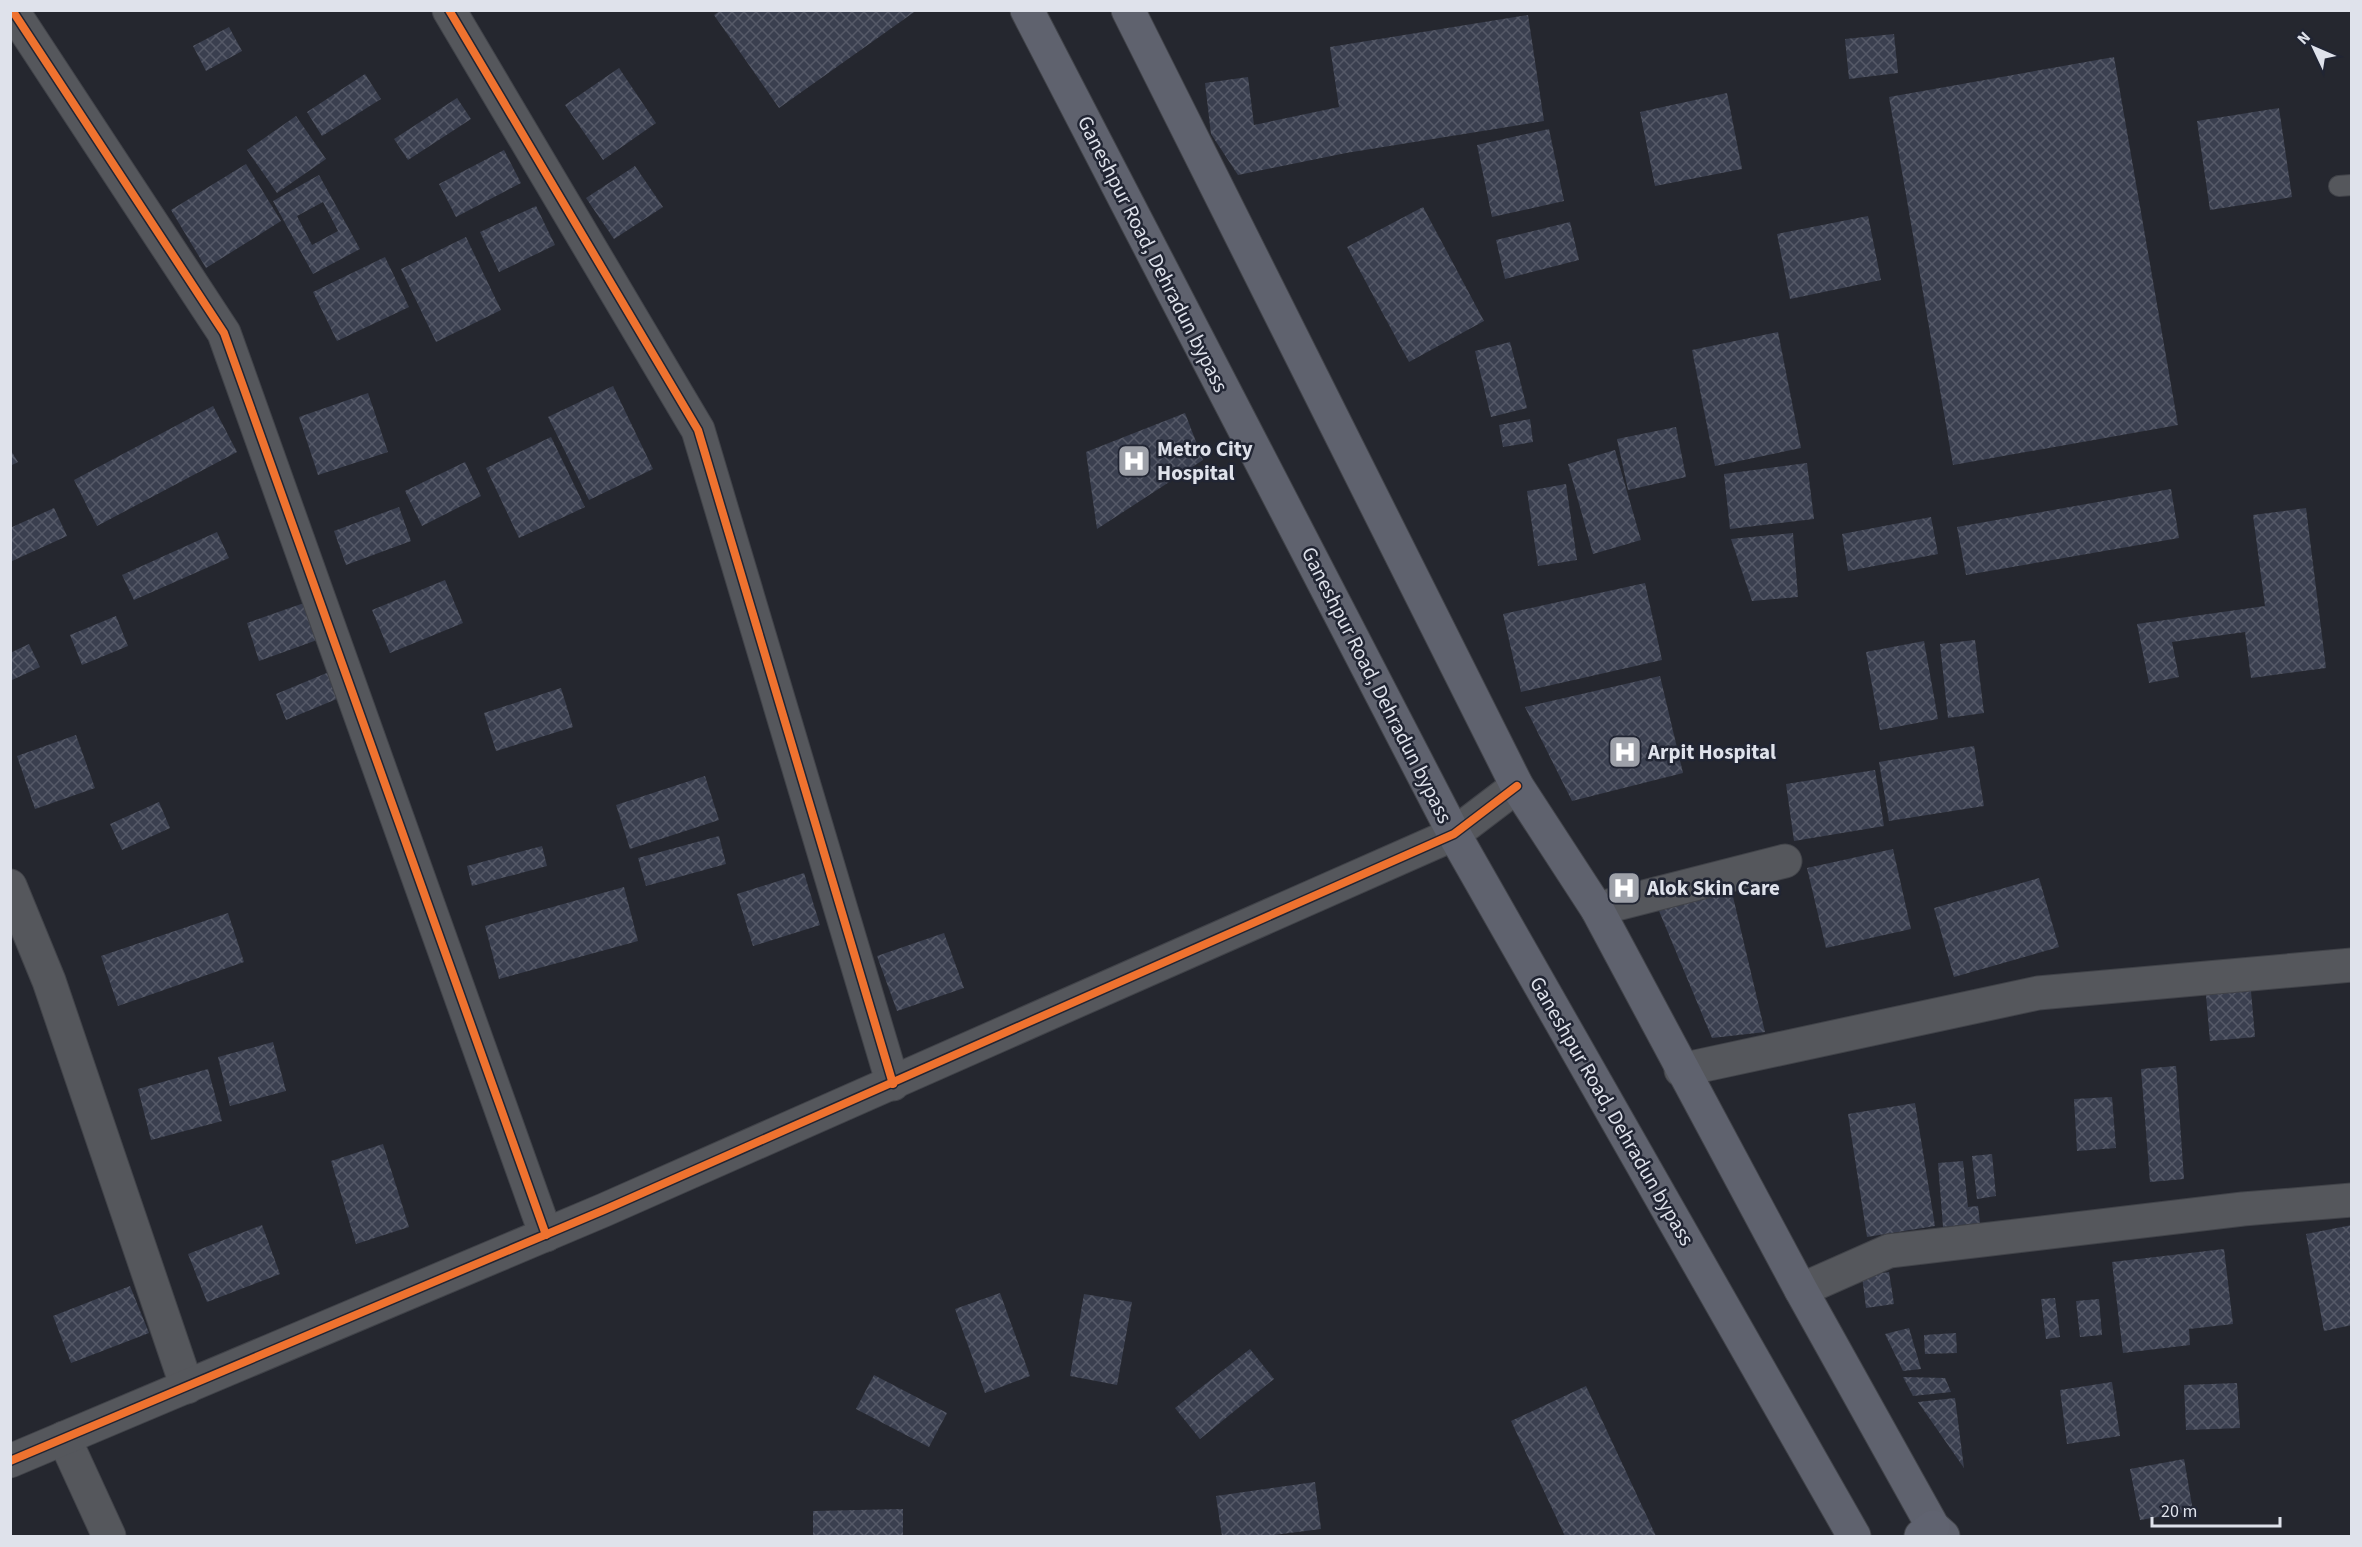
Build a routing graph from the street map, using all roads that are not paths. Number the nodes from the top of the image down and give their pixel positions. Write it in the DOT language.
graph roads {
  1 [pos="12,10"];
  2 [pos="449,10"];
  3 [pos="1027,10"];
  4 [pos="1128,10"];
  5 [pos="1517,786"];
  6 [pos="1454,834"];
  7 [pos="1785,861"];
  8 [pos="10,886"];
  9 [pos="1597,909"];
  10 [pos="2352,965"];
  11 [pos="1681,1070"];
  12 [pos="893,1084"];
  13 [pos="2352,1200"];
  14 [pos="546,1235"];
  15 [pos="1801,1290"];
  16 [pos="187,1387"];
  17 [pos="64,1438"];
  18 [pos="10,1461"];
  19 [pos="1933,1533"];
  20 [pos="109,1536"];
  21 [pos="1854,1536"];
  1 -- 14 [label="street"];
  2 -- 12 [label="street"];
  3 -- 6 [label="main road, Ganeshpur Road, Dehradun bypass"];
  4 -- 5 [label="main road"];
  5 -- 6 [label="street"];
  5 -- 9 [label="main road"];
  6 -- 12 [label="street"];
  6 -- 21 [label="main road, Ganeshpur Road, Dehradun bypass"];
  7 -- 9 [label="street"];
  8 -- 16 [label="street"];
  9 -- 11 [label="main road"];
  10 -- 11 [label="street"];
  11 -- 15 [label="main road"];
  12 -- 14 [label="street"];
  13 -- 15 [label="street"];
  14 -- 16 [label="street"];
  15 -- 19 [label="main road"];
  16 -- 17 [label="street"];
  17 -- 18 [label="street"];
  17 -- 20 [label="street"];
}
